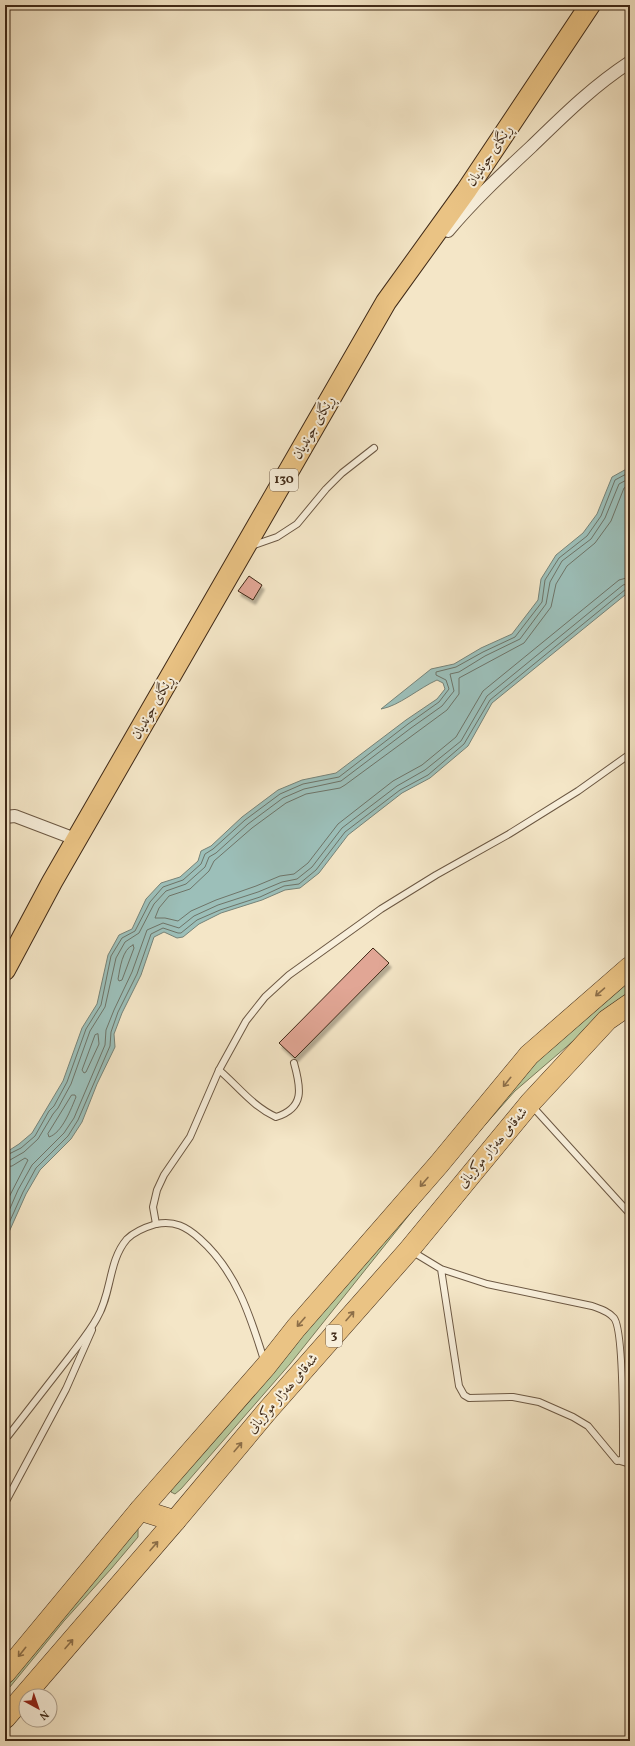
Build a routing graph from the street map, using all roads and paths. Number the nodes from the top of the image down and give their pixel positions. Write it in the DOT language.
graph roads {
  1 [pos="590,5"];
  2 [pos="630,62"];
  3 [pos="386,302"];
  4 [pos="374,448"];
  5 [pos="245,548"];
  6 [pos="630,754"];
  7 [pos="5,817"];
  8 [pos="78,840"];
  9 [pos="630,966"];
  10 [pos="5,970"];
  11 [pos="630,1004"];
  12 [pos="294,1063"];
  13 [pos="219,1070"];
  14 [pos="530,1103"];
  15 [pos="630,1214"];
  16 [pos="156,1224"];
  17 [pos="409,1250"];
  18 [pos="441,1269"];
  19 [pos="98,1317"];
  20 [pos="266,1366"];
  21 [pos="8,1436"];
  22 [pos="620,1461"];
  23 [pos="630,1464"];
  24 [pos="5,1504"];
  25 [pos="140,1510"];
  26 [pos="175,1521"];
  27 [pos="5,1673"];
  28 [pos="5,1718"];
  1 -- 3 [label="main road, ڕێگای جوندیان / 130"];
  2 -- 3 [label="street"];
  3 -- 5 [label="main road, ڕێگای جوندیان / 130"];
  4 -- 5 [label="lane"];
  5 -- 8 [label="main road, ڕێگای جوندیان / 130"];
  6 -- 13 [label="lane"];
  7 -- 8 [label="street"];
  8 -- 10 [label="main road, ڕێگای جوندیان / 130"];
  9 -- 20 [label="highway, 3, one-way"];
  11 -- 14 [label="highway, شەقامی ھەژار موکریانی / 3"];
  12 -- 13 [label="lane"];
  13 -- 16 [label="lane"];
  14 -- 15 [label="lane"];
  14 -- 17 [label="highway, شەقامی ھەژار موکریانی / 3"];
  16 -- 19 [label="lane"];
  16 -- 20 [label="lane"];
  17 -- 18 [label="lane"];
  26 -- 17 [label="highway, شەقامی ھەژار موکریانی / 3, one-way"];
  18 -- 22 [label="lane"];
  18 -- 22 [label="lane"];
  19 -- 21 [label="lane"];
  19 -- 24 [label="lane"];
  20 -- 25 [label="highway, 3"];
  22 -- 23 [label="lane"];
  25 -- 26 [label="highway"];
  25 -- 27 [label="highway, 3, one-way"];
  28 -- 26 [label="highway, شەقامی ھەژار موکریانی / 3, one-way"];
}
